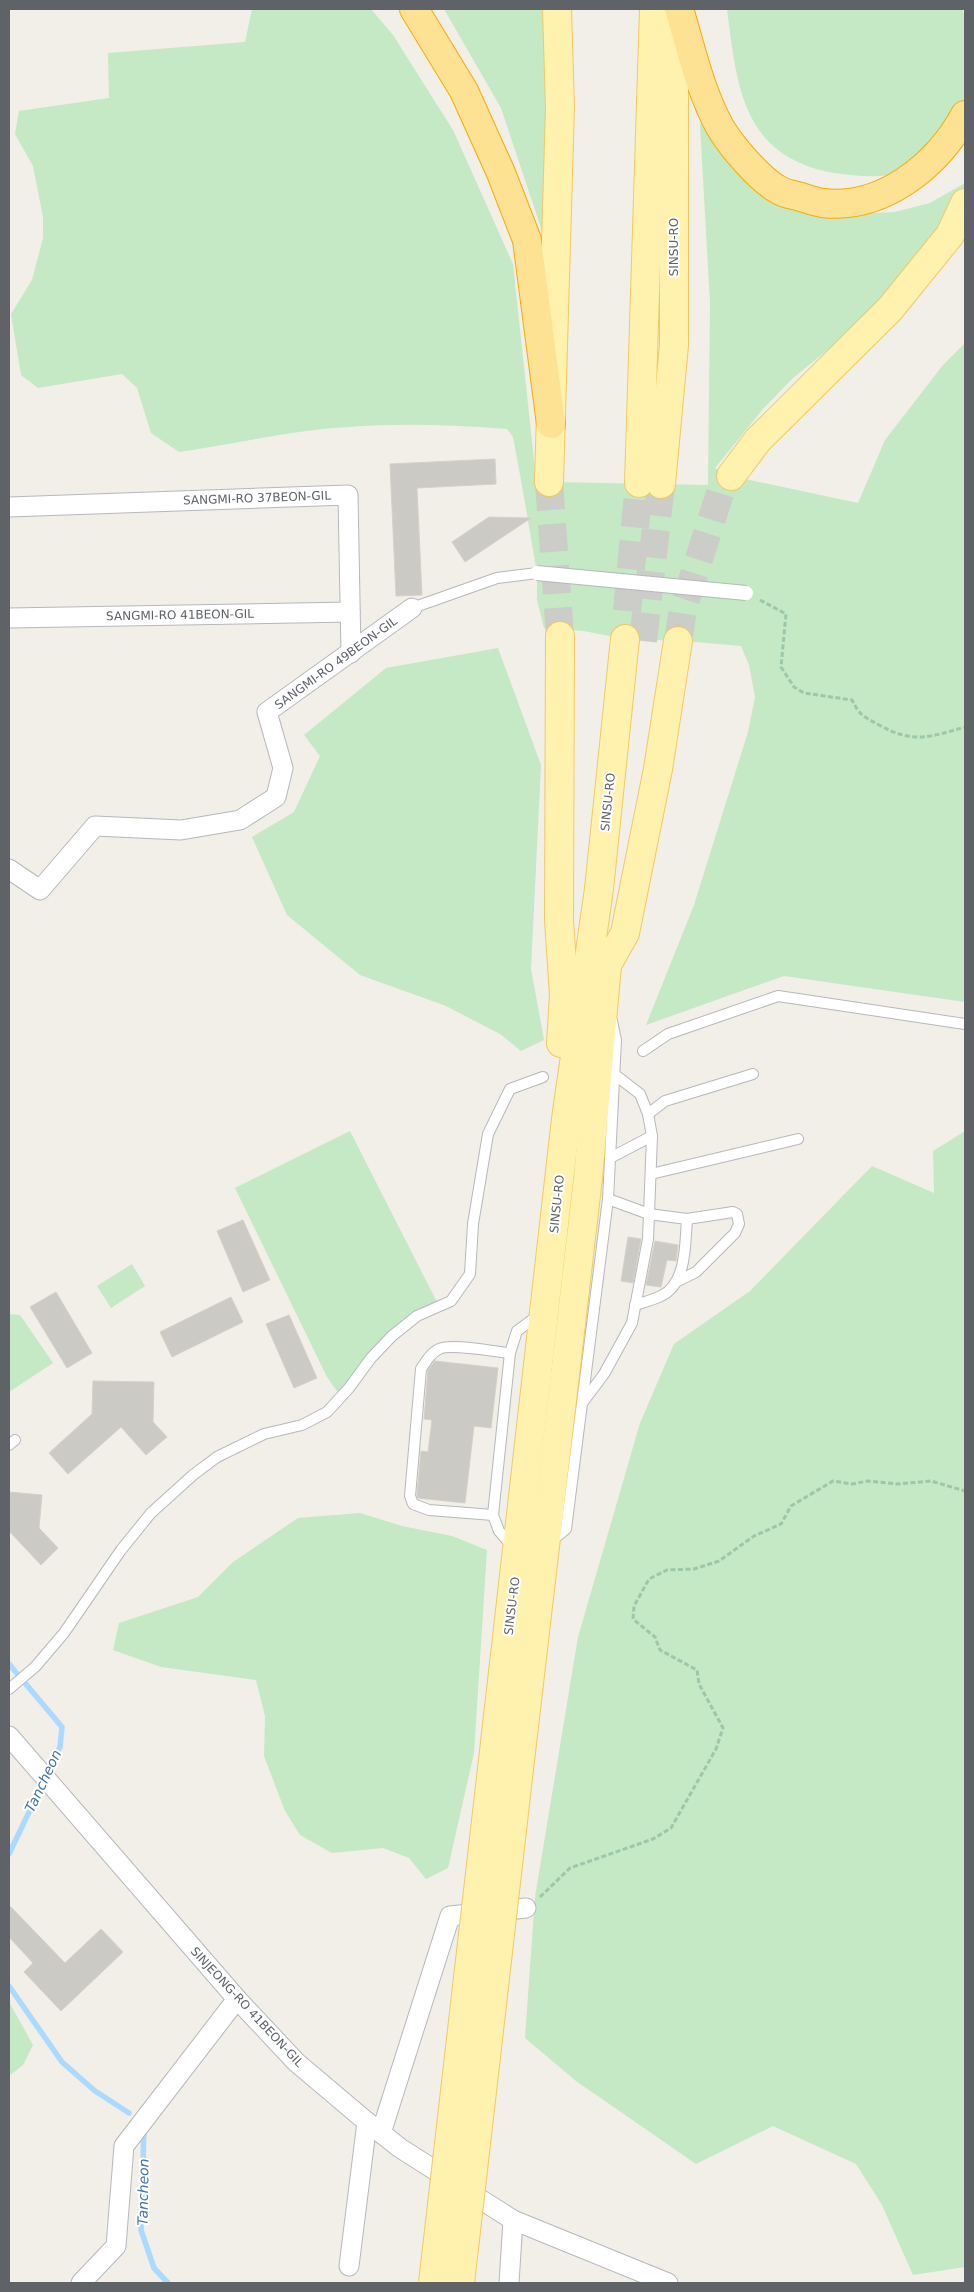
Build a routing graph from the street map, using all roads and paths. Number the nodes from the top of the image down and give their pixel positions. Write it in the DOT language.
graph roads {
  1 [pos="414,9"];
  2 [pos="558,9"];
  3 [pos="654,9"];
  4 [pos="674,9"];
  5 [pos="679,9"];
  6 [pos="965,115"];
  7 [pos="965,203"];
  8 [pos="551,424"];
  9 [pos="731,476"];
  10 [pos="550,482"];
  11 [pos="9,507"];
  12 [pos="537,573"];
  13 [pos="746,593"];
  14 [pos="412,608"];
  15 [pos="350,612"];
  16 [pos="9,618"];
  17 [pos="560,636"];
  18 [pos="678,641"];
  19 [pos="351,653"];
  20 [pos="965,727"];
  21 [pos="9,869"];
  22 [pos="605,976"];
  23 [pos="965,1024"];
  24 [pos="643,1051"];
  25 [pos="614,1074"];
  26 [pos="753,1074"];
  27 [pos="543,1076"];
  28 [pos="648,1114"];
  29 [pos="566,1119"];
  30 [pos="652,1136"];
  31 [pos="798,1139"];
  32 [pos="610,1158"];
  33 [pos="651,1174"];
  34 [pos="608,1199"];
  35 [pos="649,1214"];
  36 [pos="687,1219"];
  37 [pos="678,1281"];
  38 [pos="635,1305"];
  39 [pos="545,1310"];
  40 [pos="510,1353"];
  41 [pos="582,1403"];
  42 [pos="965,1491"];
  43 [pos="493,1515"];
  44 [pos="545,1546"];
  45 [pos="518,1554"];
  46 [pos="9,1690"];
  47 [pos="9,1736"];
  48 [pos="526,1908"];
  49 [pos="237,1999"];
  50 [pos="374,2128"];
  51 [pos="514,2220"];
  52 [pos="349,2266"];
  53 [pos="81,2283"];
  54 [pos="433,2283"];
  55 [pos="460,2283"];
  56 [pos="509,2283"];
  57 [pos="668,2283"];
  1 -- 8 [label="highway"];
  2 -- 8 [label="main road"];
  3 -- 4 [label="main road, SINSU-RO"];
  5 -- 6 [label="highway"];
  7 -- 9 [label="main road"];
  8 -- 10 [label="main road"];
  11 -- 15 [label="street, SANGMI-RO 37BEON-GIL"];
  12 -- 13 [label="street, bridge"];
  12 -- 14 [label="lane"];
  13 -- 20 [label="path"];
  14 -- 19 [label="street, SANGMI-RO 49BEON-GIL"];
  15 -- 16 [label="street, SANGMI-RO 41BEON-GIL"];
  15 -- 19 [label="street, SANGMI-RO 37BEON-GIL"];
  17 -- 29 [label="main road"];
  18 -- 22 [label="main road"];
  19 -- 21 [label="street, SANGMI-RO 49BEON-GIL"];
  22 -- 25 [label="lane"];
  22 -- 29 [label="main road, SINSU-RO"];
  22 -- 44 [label="main road, SINSU-RO"];
  23 -- 24 [label="lane"];
  25 -- 28 [label="lane"];
  25 -- 32 [label="lane"];
  26 -- 28 [label="lane"];
  27 -- 46 [label="lane"];
  28 -- 30 [label="lane"];
  29 -- 39 [label="main road, SINSU-RO"];
  30 -- 32 [label="lane"];
  30 -- 33 [label="lane"];
  31 -- 33 [label="lane"];
  32 -- 34 [label="lane"];
  33 -- 35 [label="lane"];
  34 -- 35 [label="lane"];
  34 -- 41 [label="lane"];
  35 -- 36 [label="lane"];
  35 -- 38 [label="lane"];
  36 -- 37 [label="lane"];
  36 -- 37 [label="lane"];
  37 -- 38 [label="lane"];
  38 -- 41 [label="lane"];
  39 -- 40 [label="lane"];
  39 -- 45 [label="main road, SINSU-RO"];
  40 -- 43 [label="lane"];
  40 -- 43 [label="lane"];
  41 -- 44 [label="lane"];
  42 -- 48 [label="path"];
  43 -- 45 [label="lane"];
  44 -- 55 [label="main road, SINSU-RO, bridge"];
  45 -- 54 [label="main road, SINSU-RO, bridge"];
  47 -- 49 [label="street, SINJEONG-RO 41BEON-GIL"];
  48 -- 50 [label="street"];
  49 -- 50 [label="street, SINJEONG-RO 41BEON-GIL"];
  49 -- 53 [label="street"];
  50 -- 51 [label="street, SINJEONG-RO 41BEON-GIL"];
  50 -- 52 [label="street"];
  51 -- 56 [label="street"];
  51 -- 57 [label="street, SINJEONG-RO 41BEON-GIL"];
}
